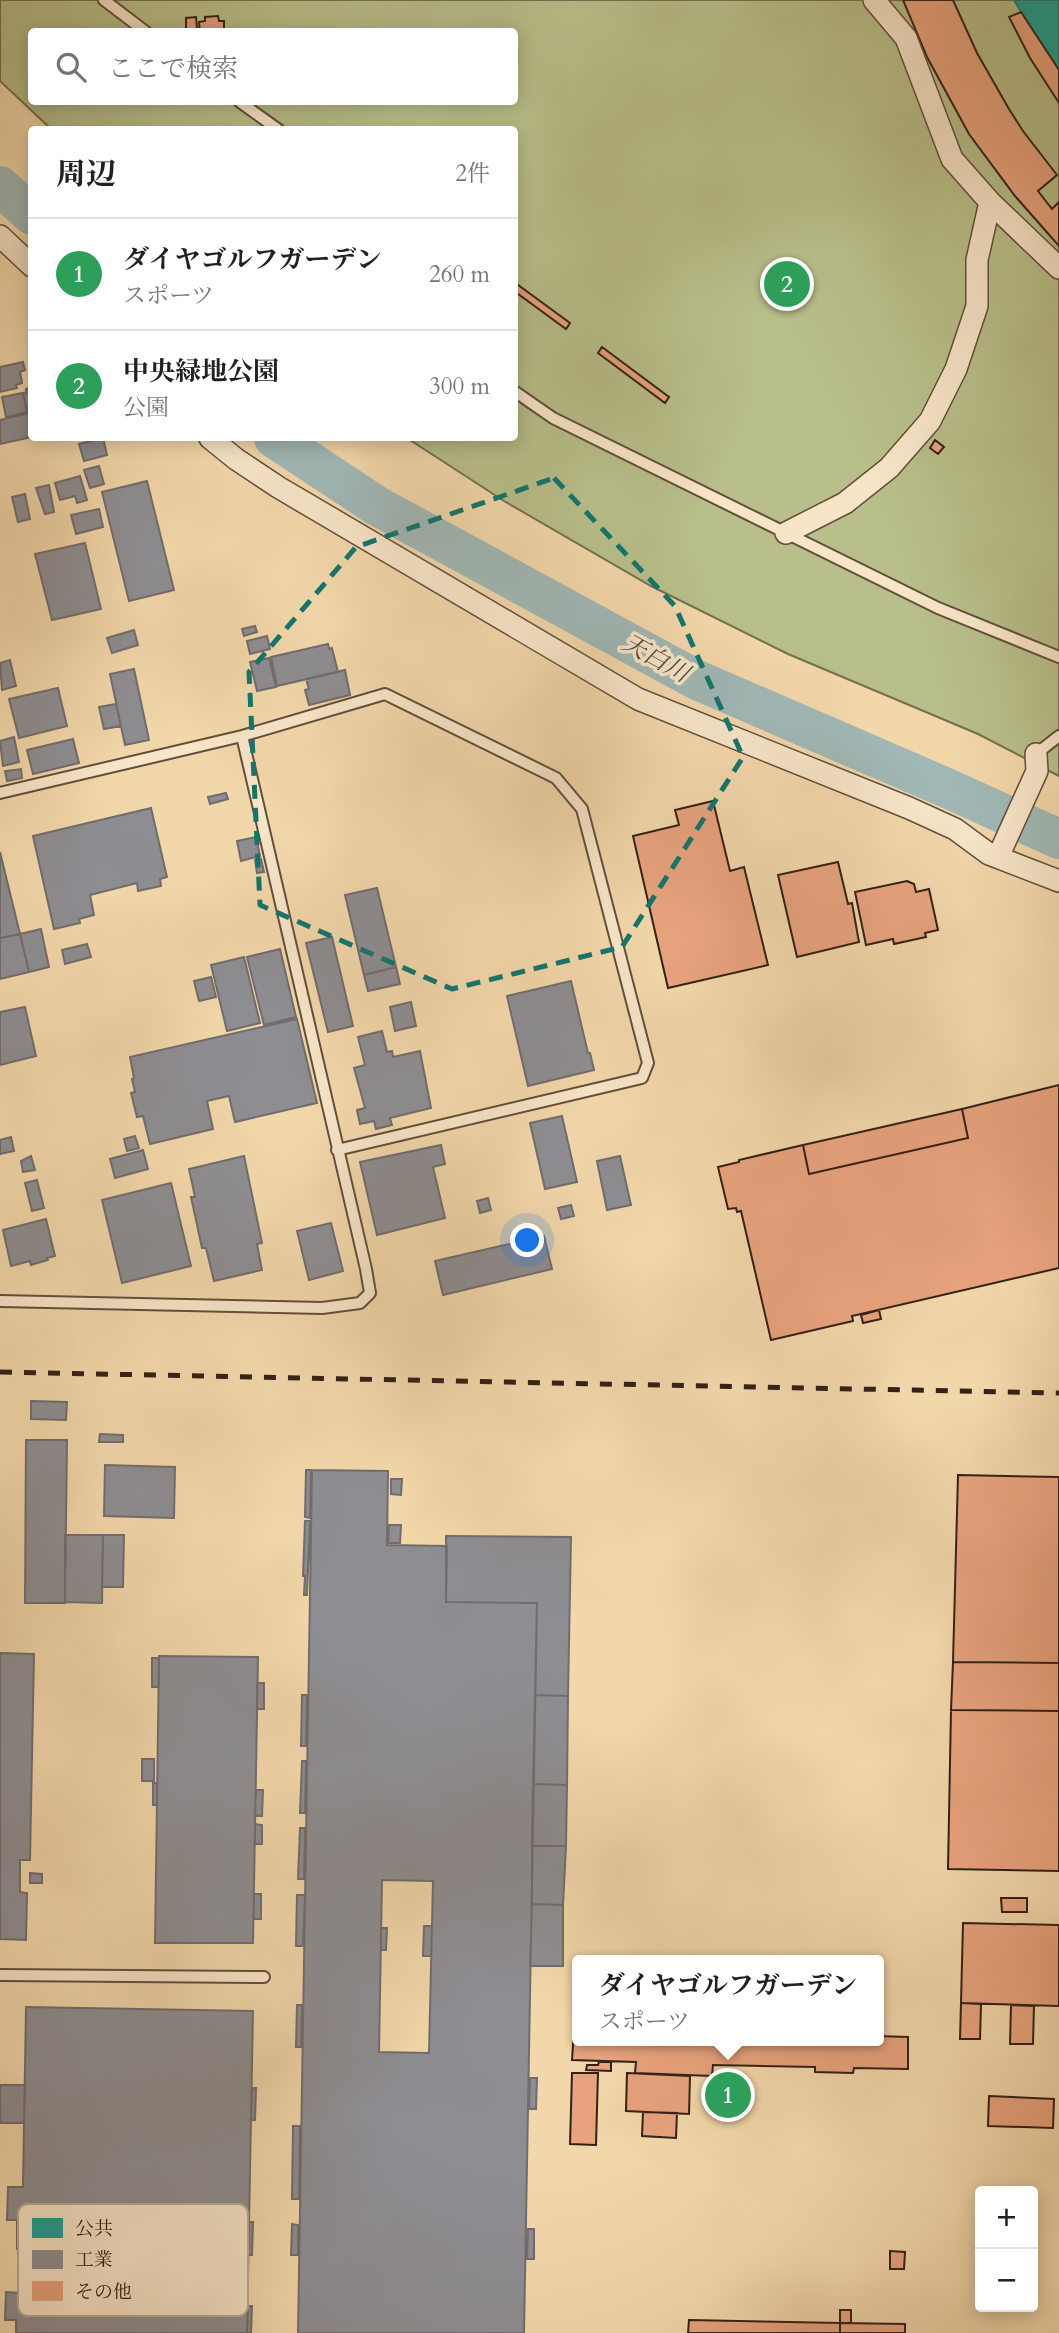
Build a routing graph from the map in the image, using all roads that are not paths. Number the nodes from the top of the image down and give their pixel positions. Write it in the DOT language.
graph roads {
  1 [pos="104,0"];
  2 [pos="874,0"];
  3 [pos="141,28"];
  4 [pos="244,105"];
  5 [pos="273,126"];
  6 [pos="990,202"];
  7 [pos="0,236"];
  8 [pos="28,262"];
  9 [pos="1059,268"];
  10 [pos="518,394"];
  11 [pos="214,441"];
  12 [pos="786,533"];
  13 [pos="1059,657"];
  14 [pos="242,736"];
  15 [pos="1059,736"];
  16 [pos="1036,762"];
  17 [pos="0,793"];
  18 [pos="1001,852"];
  19 [pos="1059,881"];
  20 [pos="337,1150"];
  21 [pos="0,1301"];
  22 [pos="0,1975"];
  23 [pos="264,1977"];
  1 -- 3 [label="lane"];
  2 -- 6 [label="street"];
  4 -- 5 [label="lane"];
  6 -- 9 [label="street"];
  6 -- 12 [label="street"];
  7 -- 8 [label="street"];
  10 -- 12 [label="lane"];
  11 -- 18 [label="street"];
  12 -- 13 [label="lane"];
  14 -- 17 [label="lane"];
  14 -- 20 [label="lane"];
  14 -- 20 [label="lane"];
  15 -- 16 [label="lane"];
  16 -- 18 [label="street"];
  18 -- 19 [label="street"];
  20 -- 21 [label="lane"];
  22 -- 23 [label="lane"];
}
